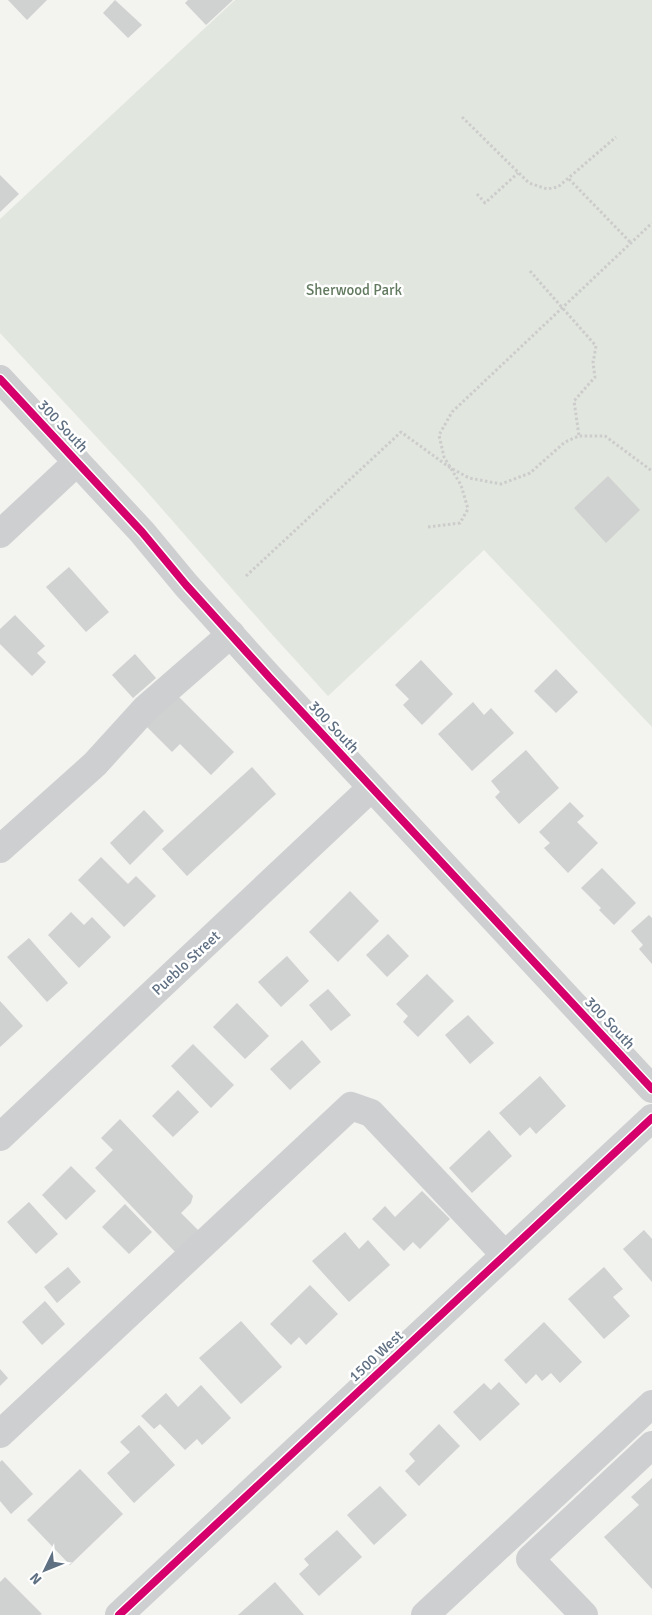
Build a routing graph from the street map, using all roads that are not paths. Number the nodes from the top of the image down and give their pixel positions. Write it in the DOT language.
graph roads {
  1 [pos="0,379"];
  2 [pos="77,462"];
  3 [pos="0,534"];
  4 [pos="230,634"];
  5 [pos="371,788"];
  6 [pos="0,849"];
  7 [pos="652,1089"];
  8 [pos="652,1118"];
  9 [pos="0,1137"];
  10 [pos="505,1255"];
  11 [pos="652,1404"];
  12 [pos="0,1434"];
  13 [pos="652,1445"];
  14 [pos="119,1615"];
  15 [pos="425,1615"];
  16 [pos="584,1615"];
  1 -- 2 [label="street, 300 South"];
  2 -- 3 [label="street"];
  2 -- 4 [label="street, 300 South"];
  4 -- 5 [label="street, 300 South"];
  4 -- 6 [label="street"];
  5 -- 7 [label="street, 300 South"];
  5 -- 9 [label="street, Pueblo Street"];
  8 -- 10 [label="street, 1500 West"];
  10 -- 12 [label="street"];
  10 -- 14 [label="street, 1500 West"];
  11 -- 15 [label="street"];
  13 -- 16 [label="street"];
}
